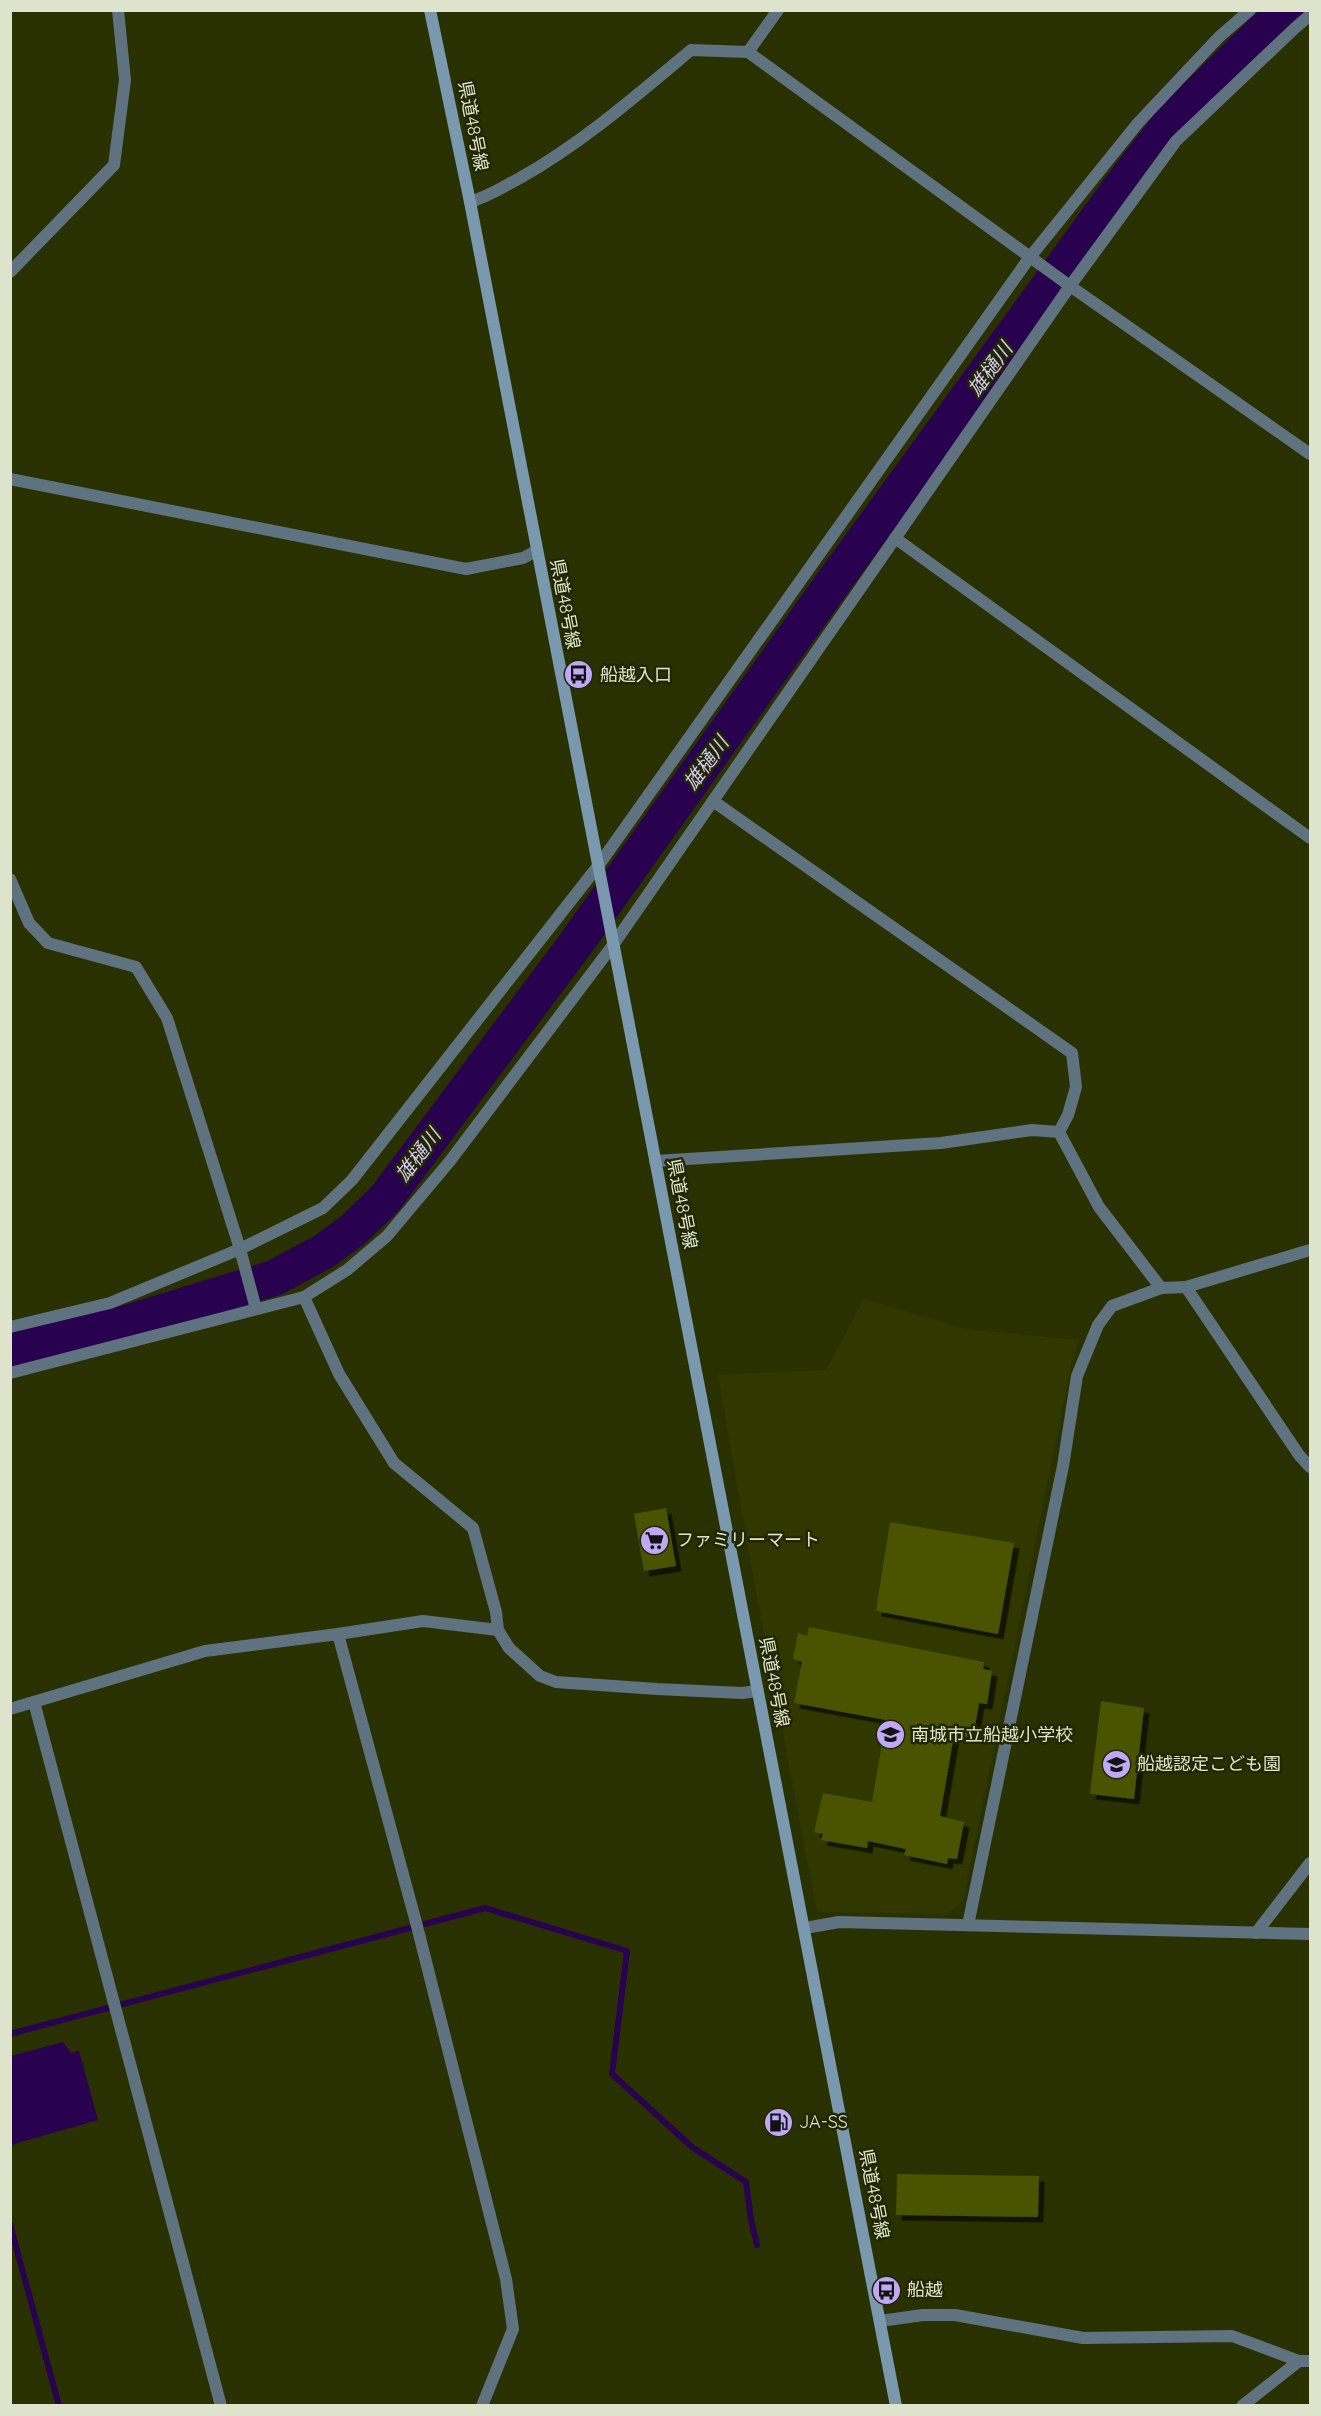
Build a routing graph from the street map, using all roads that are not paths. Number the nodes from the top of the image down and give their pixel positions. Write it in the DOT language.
graph roads {
  1 [pos="118,10"];
  2 [pos="430,10"];
  3 [pos="778,10"];
  4 [pos="1250,10"];
  5 [pos="1311,15"];
  6 [pos="748,52"];
  7 [pos="470,202"];
  8 [pos="1030,257"];
  9 [pos="10,273"];
  10 [pos="1070,286"];
  11 [pos="1311,454"];
  12 [pos="10,479"];
  13 [pos="895,537"];
  14 [pos="536,551"];
  15 [pos="713,801"];
  16 [pos="1311,838"];
  17 [pos="598,866"];
  18 [pos="10,879"];
  19 [pos="613,945"];
  20 [pos="1059,1132"];
  21 [pos="655,1161"];
  22 [pos="240,1249"];
  23 [pos="1311,1250"];
  24 [pos="1186,1287"];
  25 [pos="1161,1288"];
  26 [pos="304,1297"];
  27 [pos="256,1309"];
  28 [pos="10,1327"];
  29 [pos="10,1373"];
  30 [pos="1311,1467"];
  31 [pos="498,1630"];
  32 [pos="338,1634"];
  33 [pos="757,1691"];
  34 [pos="34,1702"];
  35 [pos="10,1709"];
  36 [pos="1311,1863"];
  37 [pos="968,1925"];
  38 [pos="805,1928"];
  39 [pos="1256,1933"];
  40 [pos="1311,1934"];
  41 [pos="880,2321"];
  42 [pos="1305,2361"];
  43 [pos="221,2406"];
  44 [pos="482,2406"];
  45 [pos="896,2406"];
  46 [pos="1242,2406"];
  1 -- 9 [label="street"];
  2 -- 7 [label="main road, 県道48号線"];
  3 -- 6 [label="street"];
  4 -- 8 [label="street"];
  5 -- 10 [label="street"];
  6 -- 7 [label="street"];
  6 -- 8 [label="street"];
  7 -- 14 [label="main road, 県道48号線"];
  8 -- 10 [label="street"];
  8 -- 17 [label="street"];
  10 -- 11 [label="street"];
  10 -- 13 [label="street"];
  12 -- 14 [label="street"];
  13 -- 15 [label="street"];
  13 -- 16 [label="street"];
  14 -- 17 [label="main road, 県道48号線"];
  15 -- 19 [label="street"];
  15 -- 20 [label="street"];
  17 -- 19 [label="main road, 県道48号線"];
  17 -- 22 [label="street"];
  18 -- 22 [label="street"];
  19 -- 21 [label="main road, 県道48号線"];
  19 -- 26 [label="street"];
  20 -- 21 [label="street"];
  20 -- 25 [label="street"];
  21 -- 33 [label="main road, 県道48号線"];
  22 -- 27 [label="street"];
  22 -- 28 [label="street"];
  23 -- 24 [label="street"];
  24 -- 25 [label="street"];
  24 -- 30 [label="street"];
  25 -- 37 [label="street"];
  26 -- 27 [label="street"];
  26 -- 31 [label="street"];
  27 -- 29 [label="street"];
  31 -- 32 [label="street"];
  31 -- 33 [label="street"];
  32 -- 34 [label="street"];
  32 -- 44 [label="street"];
  33 -- 38 [label="main road, 県道48号線"];
  34 -- 35 [label="street"];
  34 -- 43 [label="street"];
  36 -- 39 [label="street"];
  37 -- 38 [label="street"];
  37 -- 39 [label="street"];
  38 -- 41 [label="main road, 県道48号線"];
  39 -- 40 [label="street"];
  41 -- 42 [label="street"];
  41 -- 45 [label="main road, 県道48号線"];
  42 -- 46 [label="street"];
}
